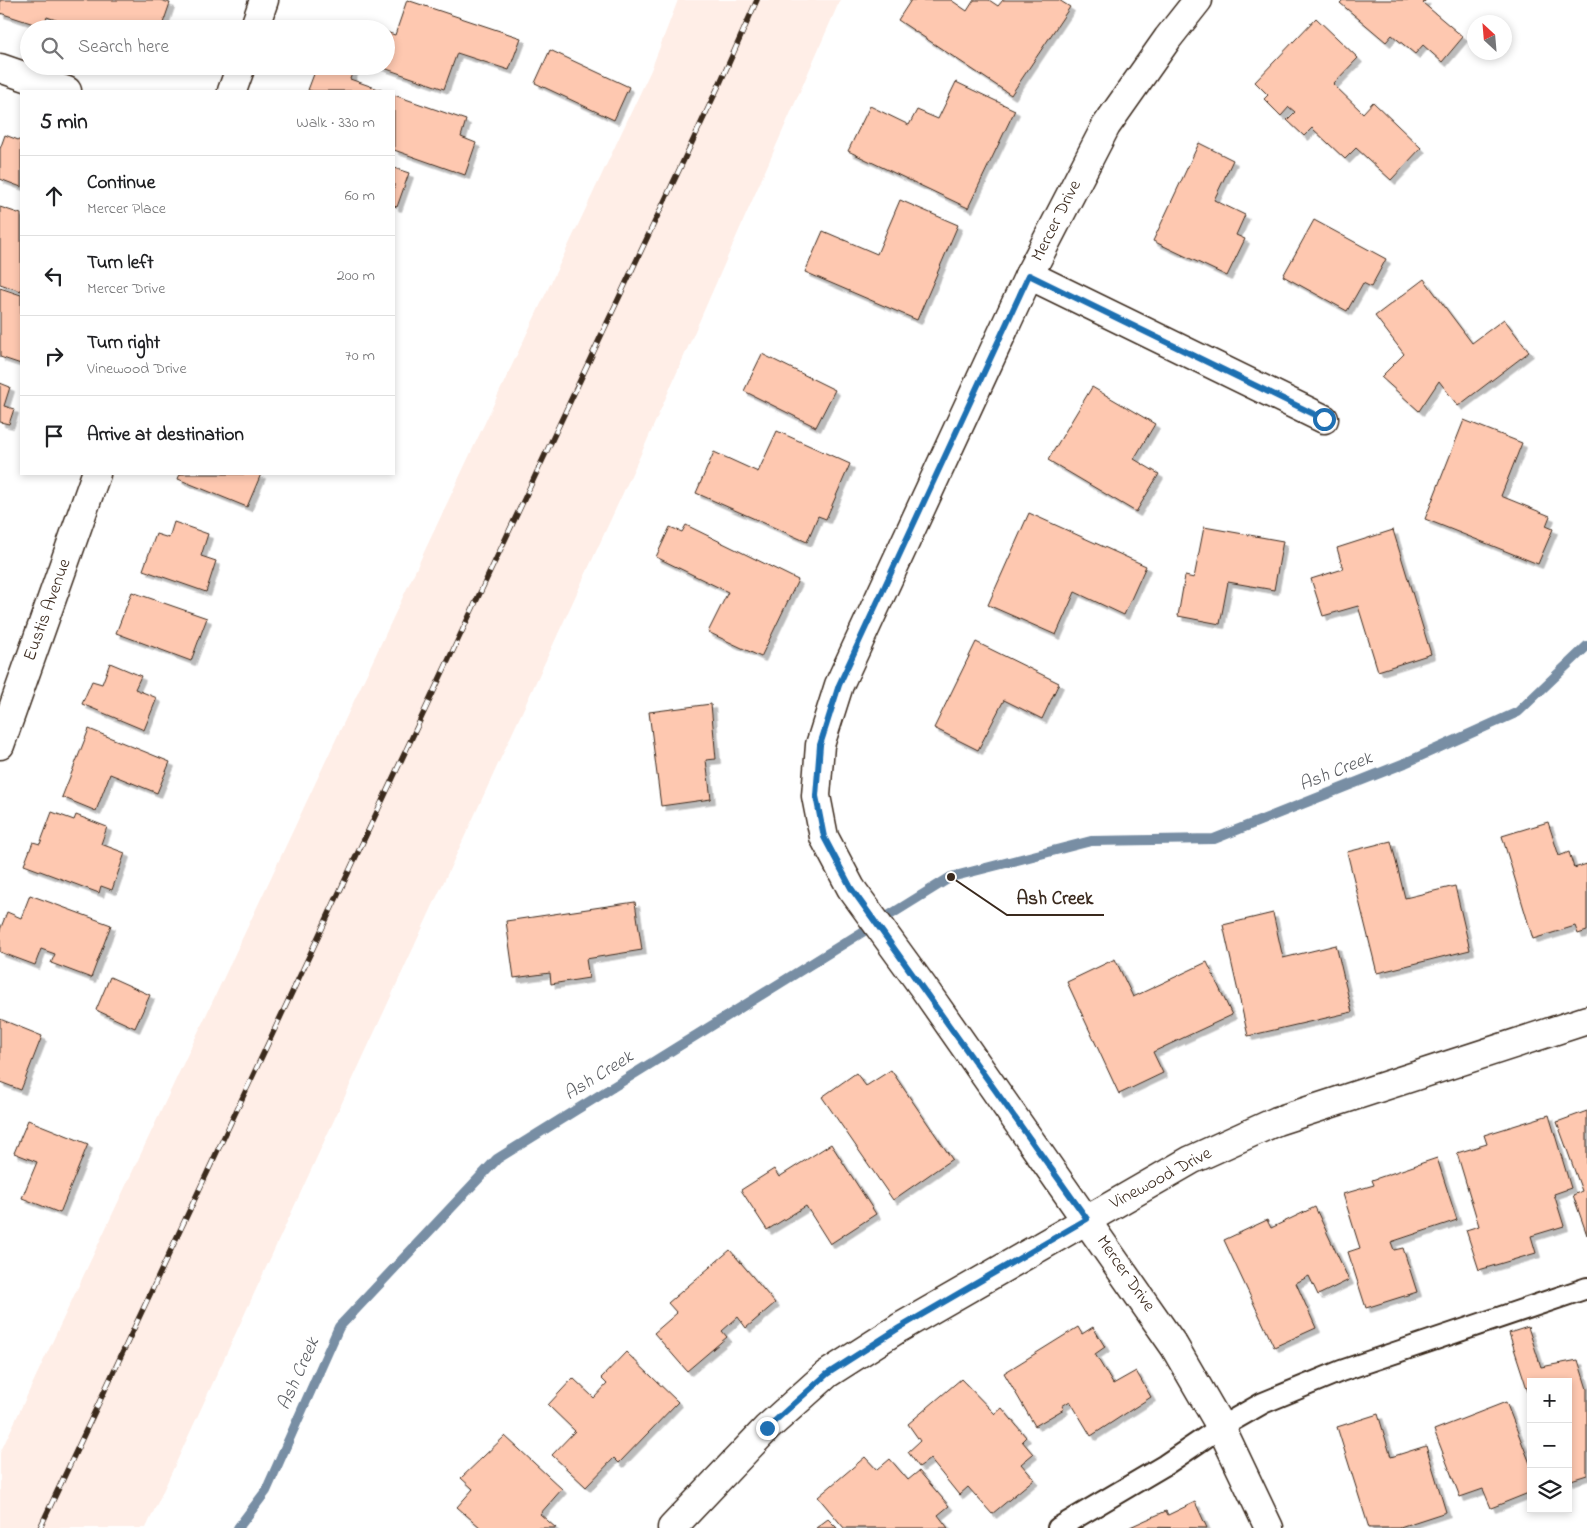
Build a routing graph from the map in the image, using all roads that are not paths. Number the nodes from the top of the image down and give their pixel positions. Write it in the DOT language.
graph roads {
  1 [pos="264,0"];
  2 [pos="1198,0"];
  3 [pos="257,20"];
  4 [pos="0,68"];
  5 [pos="20,75"];
  6 [pos="20,75"];
  7 [pos="238,75"];
  8 [pos="64,90"];
  9 [pos="232,90"];
  10 [pos="1029,275"];
  11 [pos="1324,419"];
  12 [pos="96,475"];
  13 [pos="0,745"];
  14 [pos="1587,1020"];
  15 [pos="1087,1219"];
  16 [pos="1587,1288"];
  17 [pos="1221,1427"];
  18 [pos="672,1528"];
  19 [pos="1058,1528"];
  20 [pos="1269,1528"];
  1 -- 3 [label="street"];
  2 -- 10 [label="street, Mercer Drive"];
  4 -- 5 [label="street"];
  6 -- 8 [label="street"];
  7 -- 9 [label="street"];
  10 -- 11 [label="street"];
  10 -- 15 [label="street, Mercer Drive"];
  12 -- 13 [label="street, Eustis Avenue"];
  14 -- 15 [label="street, Vinewood Drive"];
  15 -- 17 [label="street, Mercer Drive"];
  15 -- 18 [label="street, Vinewood Drive"];
  16 -- 17 [label="lane"];
  17 -- 19 [label="lane"];
  17 -- 20 [label="street, Mercer Drive"];
}
